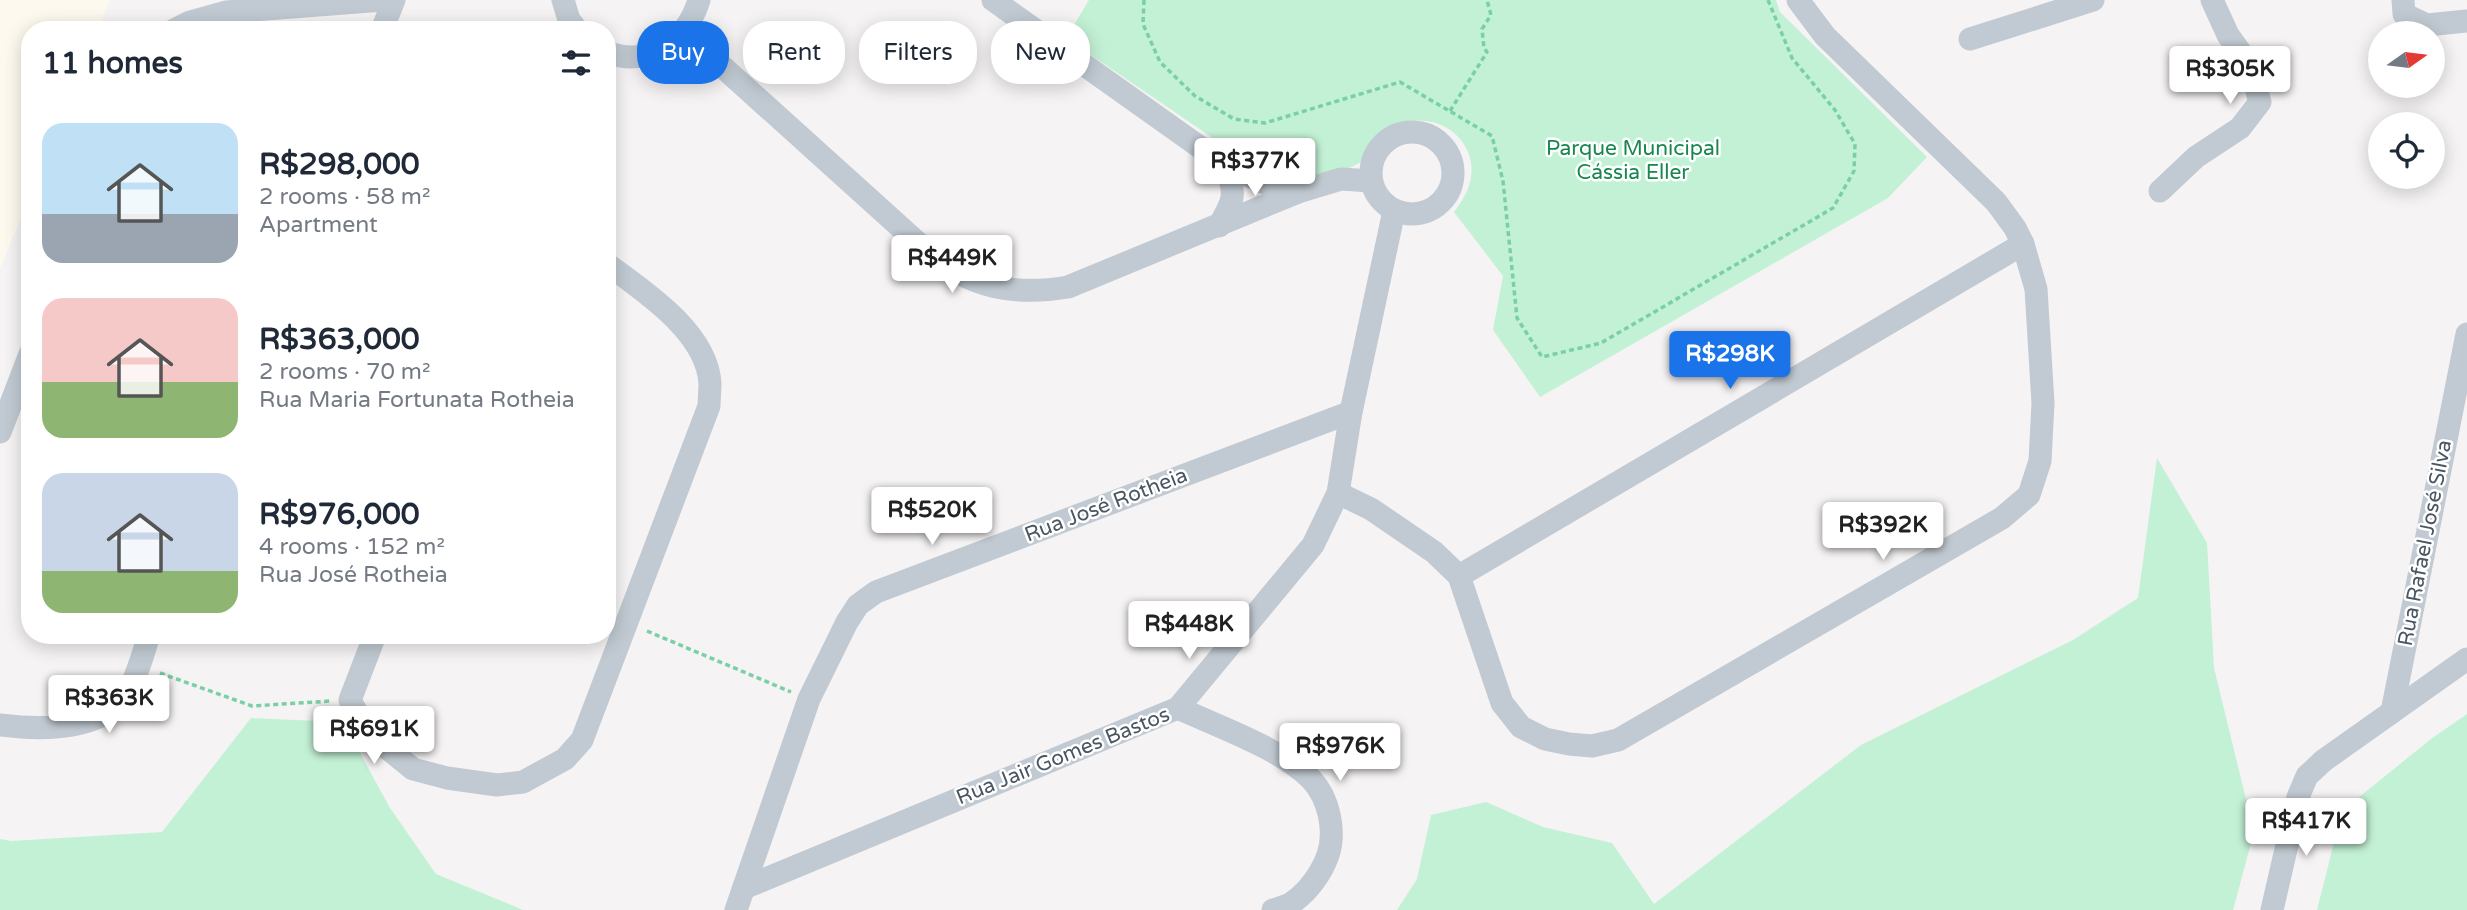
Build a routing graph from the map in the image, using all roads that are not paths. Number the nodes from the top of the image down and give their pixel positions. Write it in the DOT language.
graph roads {
  1 [pos="383,0"];
  2 [pos="394,0"];
  3 [pos="563,0"];
  4 [pos="699,0"];
  5 [pos="993,0"];
  6 [pos="1798,0"];
  7 [pos="2093,0"];
  8 [pos="2212,0"];
  9 [pos="2404,7"];
  10 [pos="194,21"];
  11 [pos="386,21"];
  12 [pos="570,21"];
  13 [pos="690,21"];
  14 [pos="2467,21"];
  15 [pos="1970,39"];
  16 [pos="616,56"];
  17 [pos="637,56"];
  18 [pos="729,73"];
  19 [pos="1225,165"];
  20 [pos="1371,181"];
  21 [pos="2160,191"];
  22 [pos="1298,192"];
  23 [pos="1394,211"];
  24 [pos="1219,226"];
  25 [pos="2023,244"];
  26 [pos="616,271"];
  27 [pos="2467,334"];
  28 [pos="21,377"];
  29 [pos="2460,400"];
  30 [pos="1351,412"];
  31 [pos="0,432"];
  32 [pos="1338,493"];
  33 [pos="1459,576"];
  34 [pos="146,644"];
  35 [pos="372,644"];
  36 [pos="2467,659"];
  37 [pos="1178,708"];
  38 [pos="2392,712"];
  39 [pos="0,725"];
  40 [pos="744,888"];
  41 [pos="736,910"];
  42 [pos="1273,910"];
  43 [pos="2272,910"];
  1 -- 10 [label="street"];
  2 -- 11 [label="street"];
  3 -- 12 [label="street"];
  4 -- 13 [label="street"];
  5 -- 19 [label="street"];
  6 -- 25 [label="street"];
  7 -- 15 [label="street"];
  8 -- 21 [label="street"];
  9 -- 14 [label="street"];
  16 -- 17 [label="street"];
  18 -- 24 [label="street"];
  19 -- 22 [label="street"];
  19 -- 24 [label="street"];
  20 -- 22 [label="street"];
  20 -- 23 [label="street"];
  20 -- 23 [label="street"];
  22 -- 24 [label="street"];
  23 -- 30 [label="street, Rua Jair Gomes Bastos"];
  25 -- 33 [label="street"];
  25 -- 33 [label="street"];
  26 -- 35 [label="street"];
  27 -- 29 [label="street, Rua Rafael José Silva"];
  28 -- 31 [label="street"];
  29 -- 38 [label="street, Rua Rafael José Silva"];
  30 -- 32 [label="street, Rua Jair Gomes Bastos"];
  30 -- 40 [label="street, Rua José Rotheia"];
  32 -- 33 [label="street"];
  32 -- 37 [label="street, Rua Jair Gomes Bastos"];
  34 -- 39 [label="street"];
  36 -- 38 [label="street"];
  37 -- 40 [label="street, Rua Jair Gomes Bastos"];
  37 -- 42 [label="street"];
  38 -- 43 [label="street"];
  40 -- 41 [label="street, Rua José Rotheia"];
}
